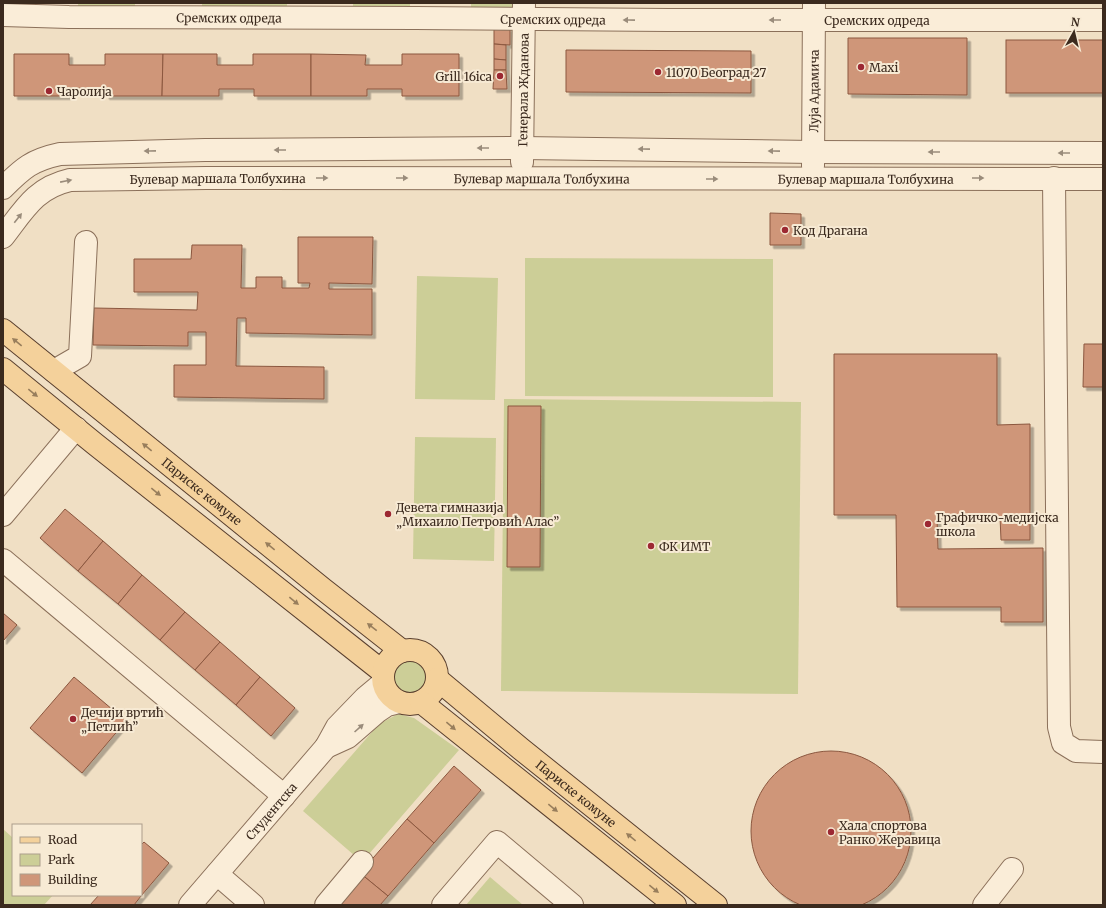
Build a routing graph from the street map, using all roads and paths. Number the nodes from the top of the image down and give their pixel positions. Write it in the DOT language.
graph roads {
  1 [pos="69,10"];
  2 [pos="140,10"];
  3 [pos="345,10"];
  4 [pos="416,10"];
  5 [pos="524,11"];
  6 [pos="814,11"];
  7 [pos="3,15"];
  8 [pos="1103,20"];
  9 [pos="522,148"];
  10 [pos="813,152"];
  11 [pos="1103,153"];
  12 [pos="522,178"];
  13 [pos="1054,178"];
  14 [pos="1103,178"];
  15 [pos="813,179"];
  16 [pos="3,188"];
  17 [pos="3,237"];
  18 [pos="86,242"];
  19 [pos="3,330"];
  20 [pos="3,369"];
  21 [pos="54,371"];
  22 [pos="76,428"];
  23 [pos="3,515"];
  24 [pos="3,560"];
  25 [pos="402,651"];
  26 [pos="383,678"];
  27 [pos="437,679"];
  28 [pos="399,702"];
  29 [pos="421,702"];
  30 [pos="326,747"];
  31 [pos="1103,752"];
  32 [pos="284,796"];
  33 [pos="362,862"];
  34 [pos="1012,869"];
  35 [pos="217,874"];
  36 [pos="190,905"];
  37 [pos="252,905"];
  38 [pos="326,905"];
  39 [pos="443,905"];
  40 [pos="572,905"];
  41 [pos="675,905"];
  42 [pos="716,905"];
  43 [pos="984,905"];
  1 -- 2 [label="street, Сремских одреда"];
  1 -- 7 [label="street, Сремских одреда"];
  2 -- 3 [label="street, Сремских одреда"];
  3 -- 4 [label="street, Сремских одреда"];
  4 -- 5 [label="street, Сремских одреда"];
  6 -- 5 [label="street, Сремских одреда, one-way"];
  5 -- 9 [label="street, Генерала Жданова"];
  6 -- 8 [label="street, Сремских одреда"];
  6 -- 10 [label="street, Луја Адамича"];
  10 -- 9 [label="street, one-way"];
  9 -- 12 [label="street, Генерала Жданова"];
  9 -- 16 [label="street, one-way"];
  11 -- 10 [label="street, one-way"];
  10 -- 15 [label="street, Луја Адамича"];
  12 -- 15 [label="street, Булевар маршала Толбухина, one-way"];
  17 -- 12 [label="street, Булевар маршала Толбухина, one-way"];
  13 -- 14 [label="street, Булевар маршала Толбухина"];
  15 -- 13 [label="street, Булевар маршала Толбухина, one-way"];
  13 -- 31 [label="street"];
  18 -- 21 [label="street"];
  21 -- 19 [label="main road, Париске комуне, one-way"];
  20 -- 22 [label="main road, one-way"];
  25 -- 21 [label="main road, Париске комуне, one-way"];
  22 -- 23 [label="street"];
  22 -- 26 [label="main road, one-way"];
  24 -- 32 [label="street"];
  25 -- 26 [label="main road"];
  25 -- 27 [label="main road"];
  26 -- 28 [label="main road"];
  26 -- 30 [label="street, Студентска"];
  27 -- 29 [label="main road"];
  42 -- 27 [label="main road, Париске комуне, one-way"];
  28 -- 29 [label="main road"];
  30 -- 28 [label="street, Студентска, one-way"];
  29 -- 41 [label="main road, one-way"];
  30 -- 32 [label="street, Студентска"];
  32 -- 35 [label="street, Студентска"];
  33 -- 38 [label="street"];
  34 -- 43 [label="street"];
  35 -- 36 [label="street, Студентска"];
  35 -- 37 [label="street"];
  39 -- 40 [label="street"];
}
